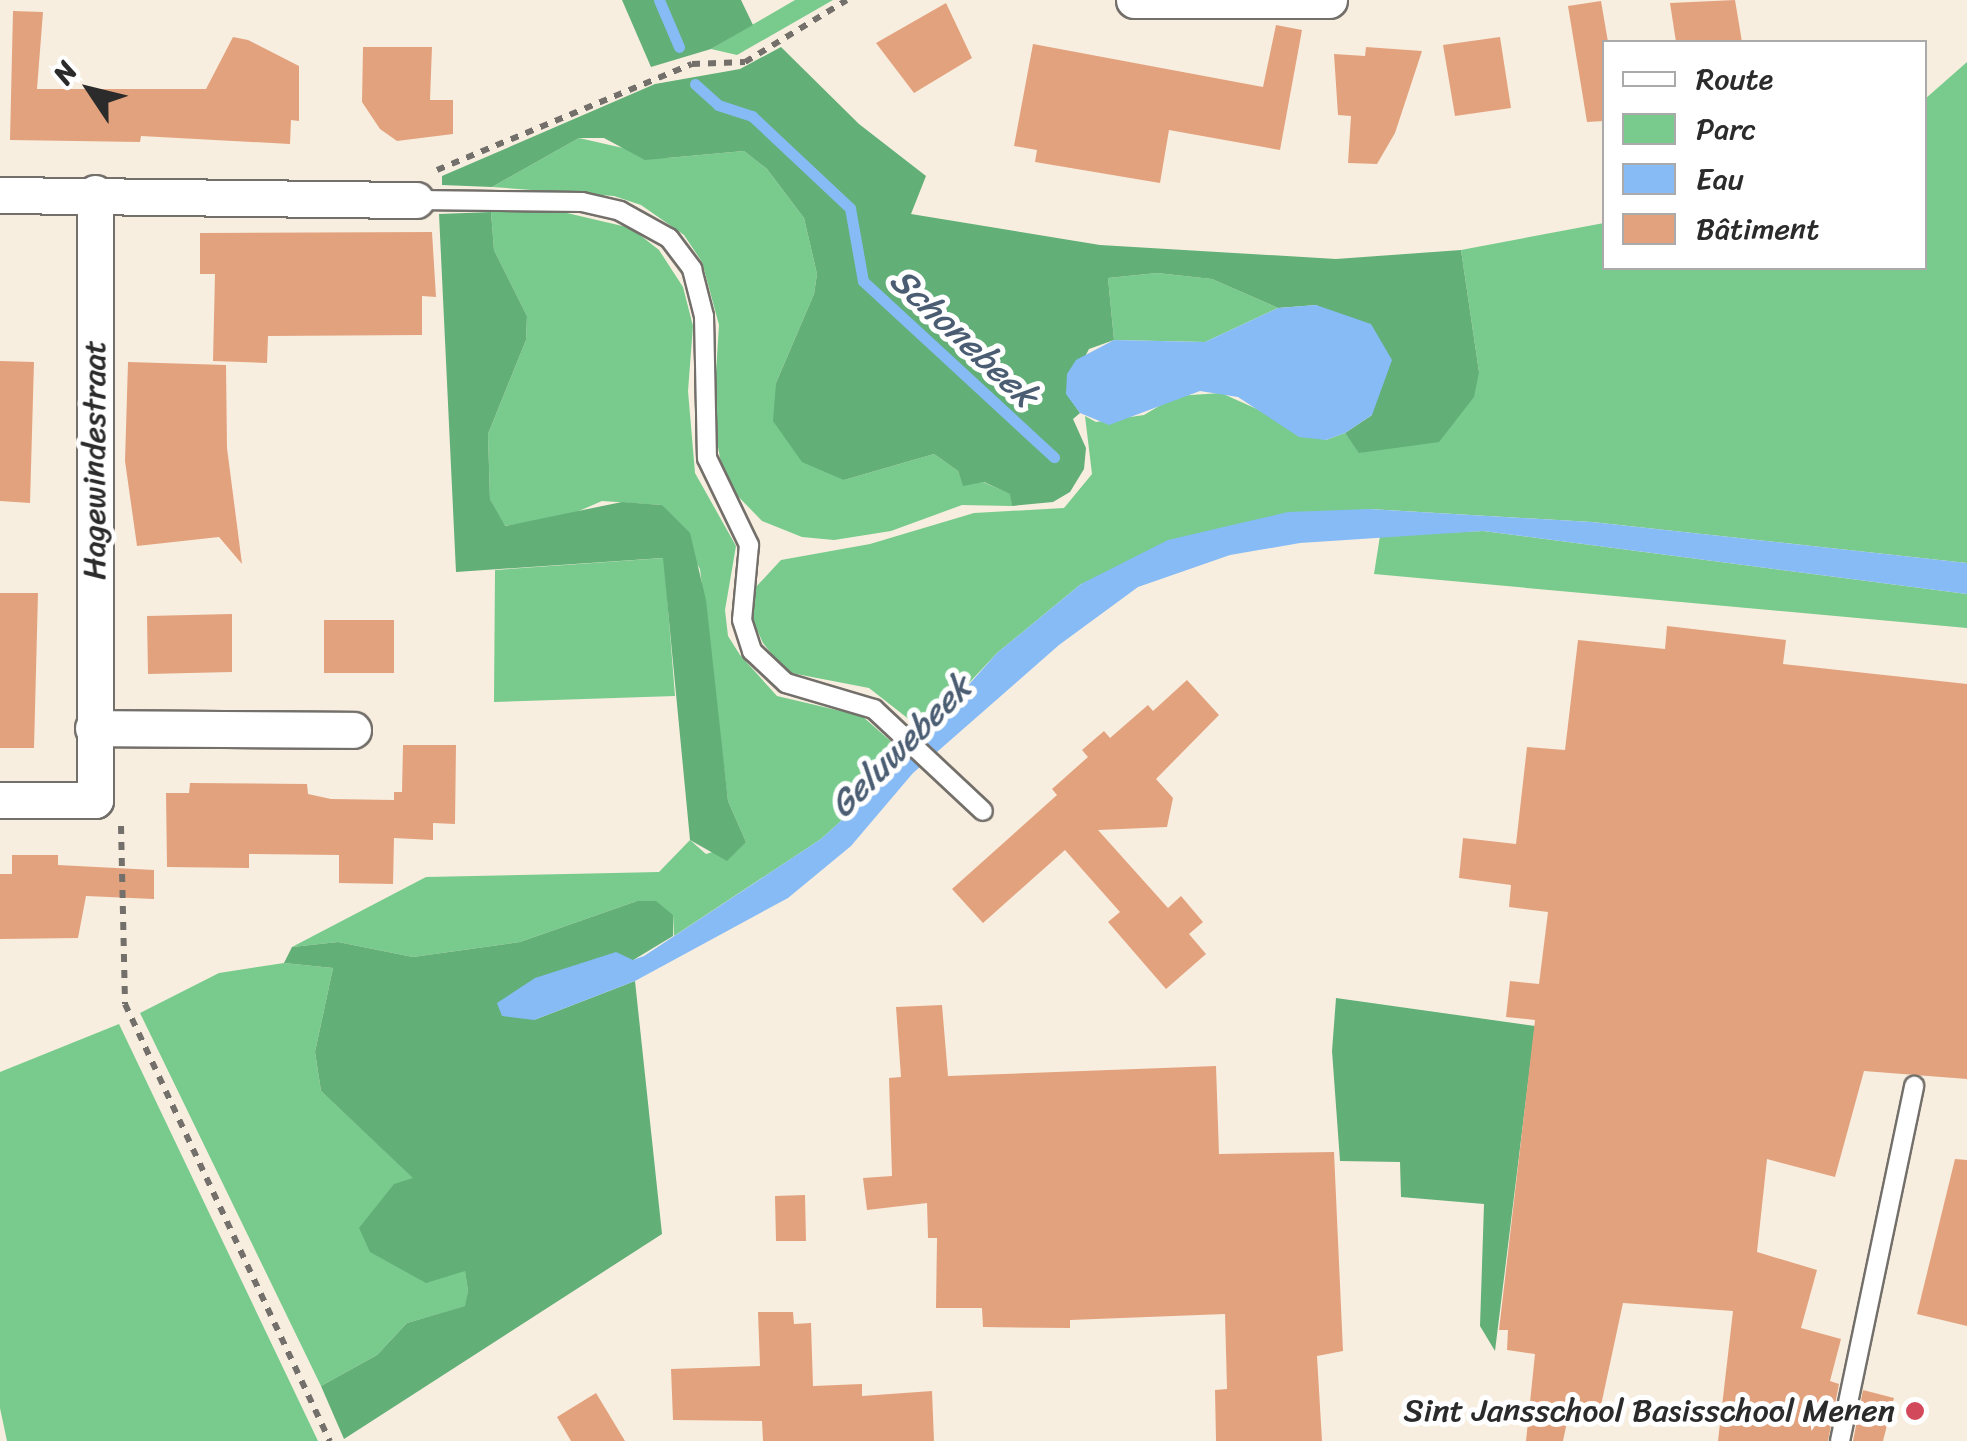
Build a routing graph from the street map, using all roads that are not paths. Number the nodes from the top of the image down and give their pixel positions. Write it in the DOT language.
graph roads {
  1 [pos="1134,0"];
  2 [pos="1329,0"];
  3 [pos="95,193"];
  4 [pos="0,194"];
  5 [pos="416,200"];
  6 [pos="93,728"];
  7 [pos="353,730"];
  8 [pos="0,800"];
  9 [pos="983,811"];
  10 [pos="1914,1086"];
  11 [pos="1840,1441"];
  1 -- 2 [label="street"];
  3 -- 4 [label="street"];
  3 -- 5 [label="street"];
  3 -- 6 [label="street, Hagewindestraat"];
  5 -- 9 [label="lane"];
  6 -- 7 [label="street"];
  6 -- 8 [label="street, Hagewindestraat"];
  10 -- 11 [label="lane"];
}
